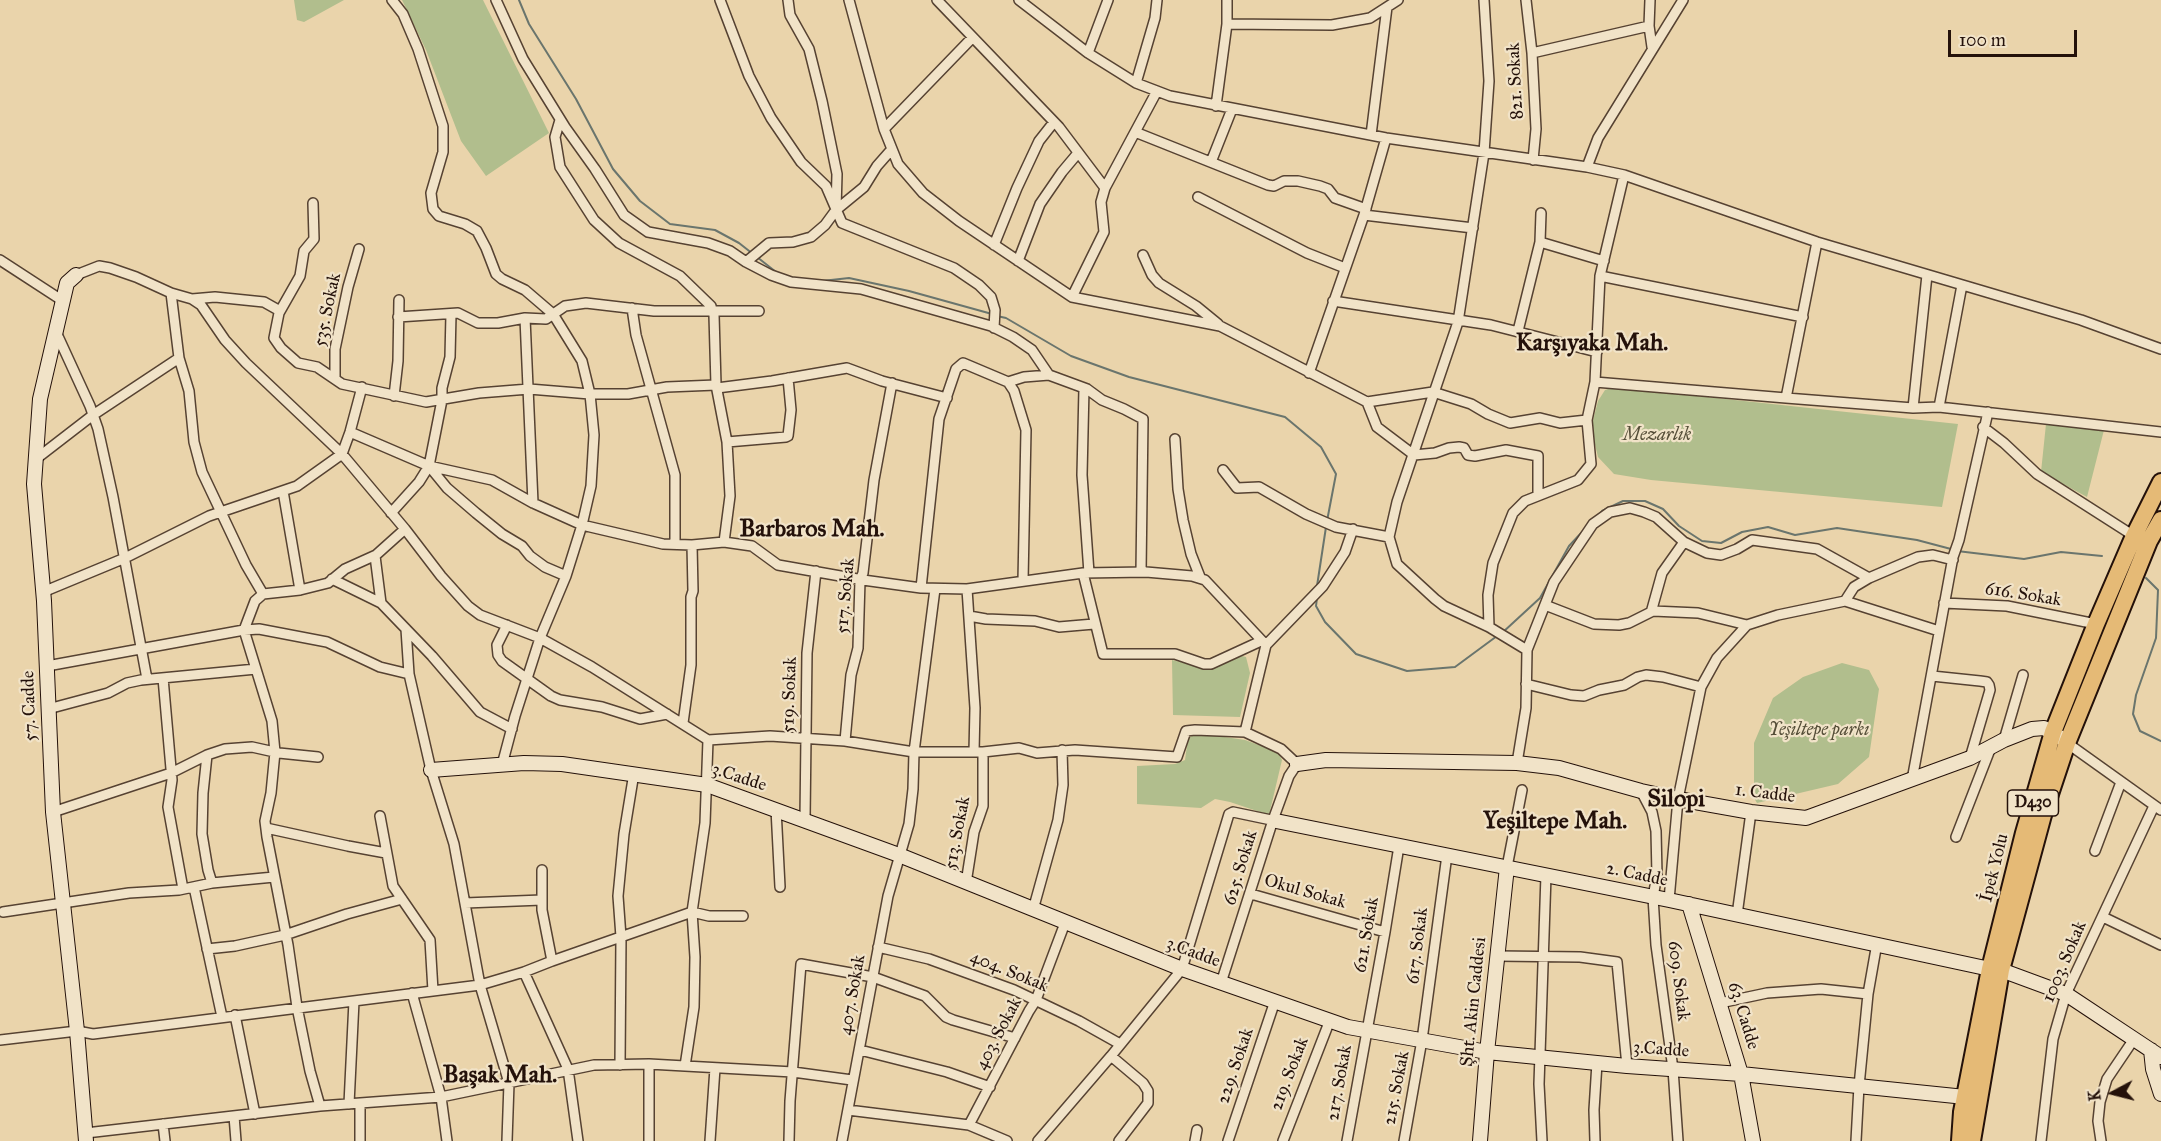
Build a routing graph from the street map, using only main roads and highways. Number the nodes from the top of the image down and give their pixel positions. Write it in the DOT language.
graph roads {
  1 [pos="2161,482"];
  2 [pos="2161,520"];
  3 [pos="2148,542"];
  4 [pos="1996,970"];
  5 [pos="1960,1141"];
  6 [pos="1972,1141"];
  1 -- 3 [label="highway, İpek Yolu / D430"];
  2 -- 3 [label="highway, D430"];
  3 -- 4 [label="highway, D430"];
  3 -- 4 [label="highway, İpek Yolu / D430"];
  4 -- 5 [label="highway, İpek Yolu / D430"];
  4 -- 6 [label="highway, D430"];
}
